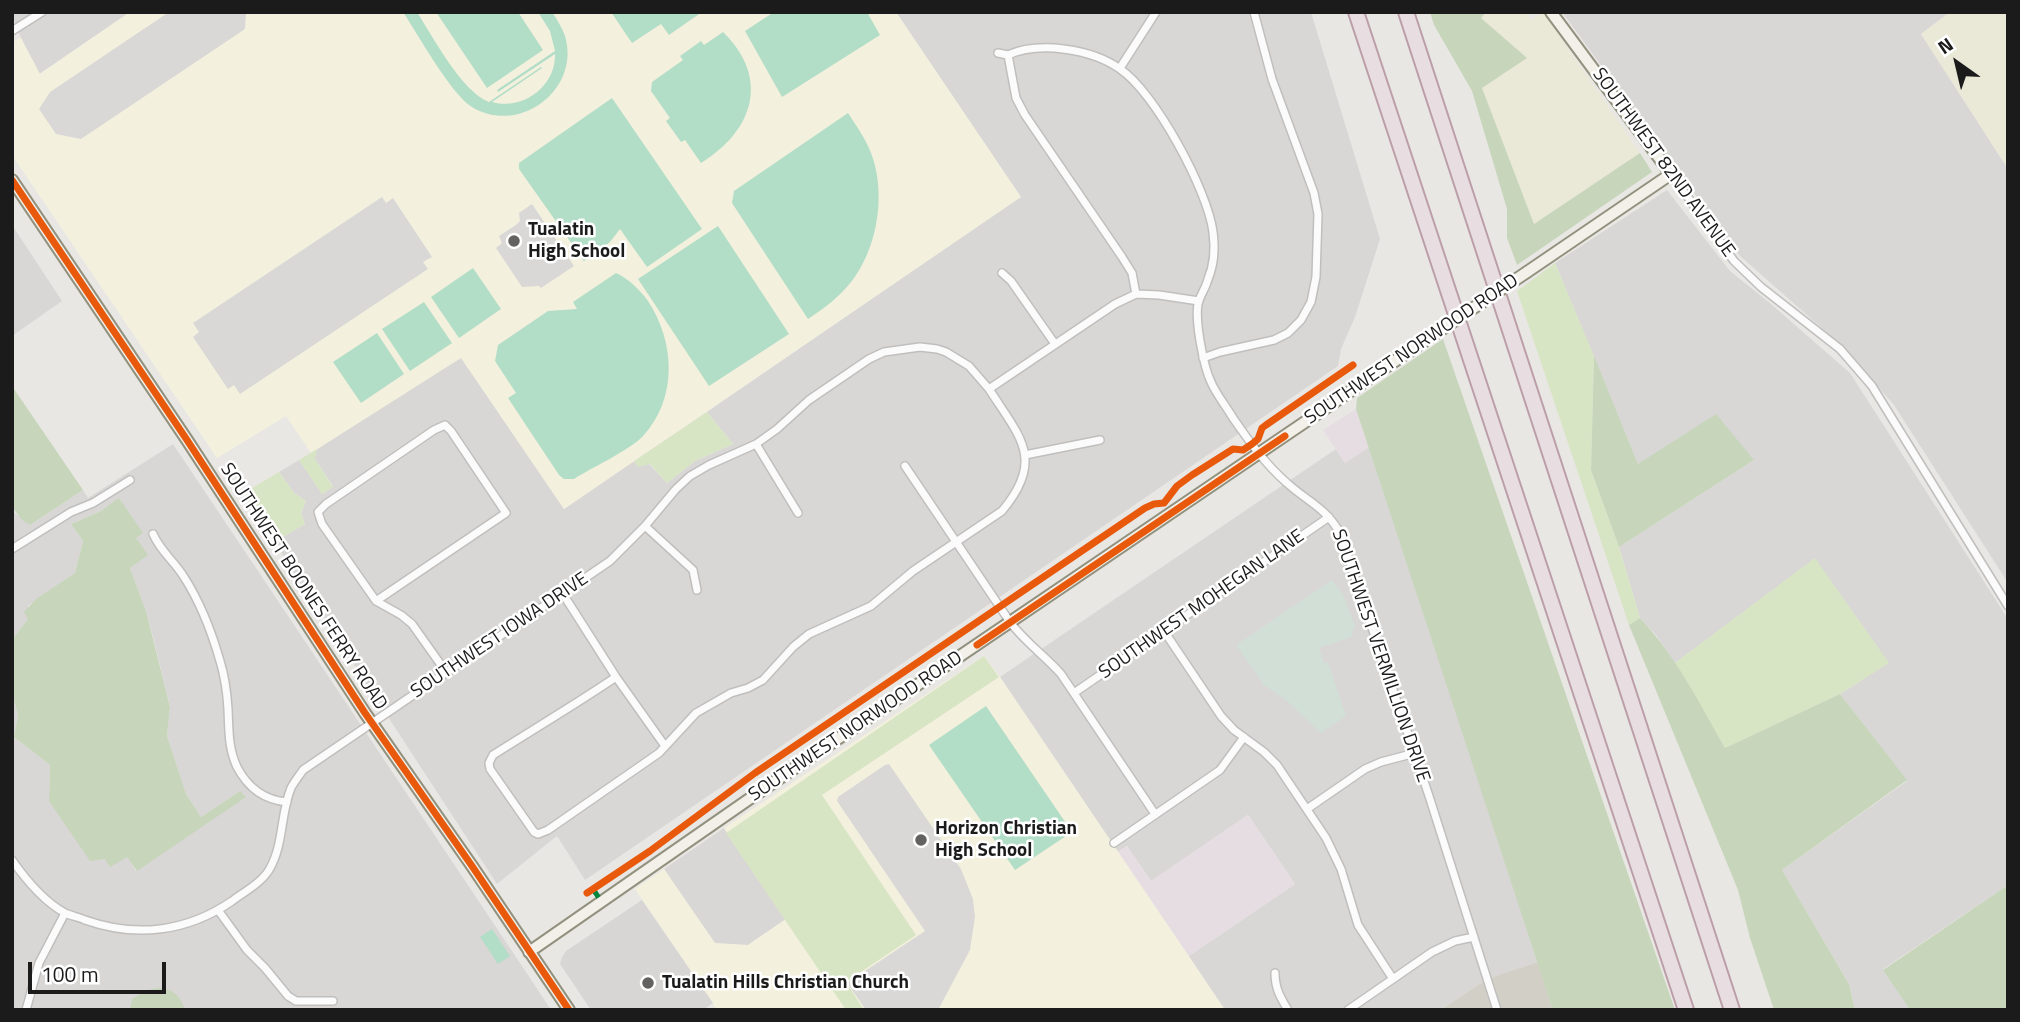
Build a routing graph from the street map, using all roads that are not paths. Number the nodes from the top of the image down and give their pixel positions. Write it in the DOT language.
graph roads {
  1 [pos="42,12"];
  2 [pos="1156,12"];
  3 [pos="1254,12"];
  4 [pos="1356,12"];
  5 [pos="1406,12"];
  6 [pos="1551,12"];
  7 [pos="12,31"];
  8 [pos="998,53"];
  9 [pos="1008,55"];
  10 [pos="1120,68"];
  11 [pos="1671,174"];
  12 [pos="12,180"];
  13 [pos="1002,273"];
  14 [pos="1136,295"];
  15 [pos="1199,301"];
  16 [pos="1055,344"];
  17 [pos="1203,358"];
  18 [pos="989,389"];
  19 [pos="1100,440"];
  20 [pos="756,444"];
  21 [pos="1259,454"];
  22 [pos="1026,455"];
  23 [pos="905,466"];
  24 [pos="130,480"];
  25 [pos="798,513"];
  26 [pos="1329,517"];
  27 [pos="645,526"];
  28 [pos="153,534"];
  29 [pos="955,541"];
  30 [pos="12,549"];
  31 [pos="697,590"];
  32 [pos="563,594"];
  33 [pos="376,601"];
  34 [pos="2008,606"];
  35 [pos="1010,622"];
  36 [pos="1164,631"];
  37 [pos="446,672"];
  38 [pos="616,677"];
  39 [pos="1074,693"];
  40 [pos="373,723"];
  41 [pos="1244,737"];
  42 [pos="665,746"];
  43 [pos="1415,753"];
  44 [pos="287,802"];
  45 [pos="1307,809"];
  46 [pos="1156,814"];
  47 [pos="1114,843"];
  48 [pos="12,860"];
  49 [pos="218,910"];
  50 [pos="65,912"];
  51 [pos="1474,937"];
  52 [pos="529,952"];
  53 [pos="1275,973"];
  54 [pos="1393,979"];
  55 [pos="333,1001"];
  56 [pos="26,1010"];
  57 [pos="569,1010"];
  58 [pos="1288,1010"];
  59 [pos="1348,1010"];
  60 [pos="1497,1010"];
  61 [pos="1686,1010"];
  62 [pos="1732,1010"];
  1 -- 7 [label="street"];
  2 -- 10 [label="street"];
  3 -- 17 [label="street"];
  4 -- 61 [label="highway"];
  5 -- 62 [label="highway"];
  6 -- 11 [label="street, SOUTHWEST 82ND AVENUE"];
  8 -- 9 [label="street"];
  9 -- 10 [label="street, SOUTHWEST VERMILLION DRIVE"];
  9 -- 14 [label="street"];
  10 -- 15 [label="street, SOUTHWEST VERMILLION DRIVE"];
  11 -- 21 [label="street, SOUTHWEST NORWOOD ROAD, bridge"];
  11 -- 34 [label="street, SOUTHWEST 82ND AVENUE"];
  12 -- 40 [label="street, SOUTHWEST BOONES FERRY ROAD"];
  13 -- 16 [label="street"];
  14 -- 15 [label="street"];
  14 -- 16 [label="street"];
  15 -- 17 [label="street, SOUTHWEST VERMILLION DRIVE"];
  16 -- 18 [label="street"];
  17 -- 21 [label="street, SOUTHWEST VERMILLION DRIVE"];
  18 -- 20 [label="street, SOUTHWEST IOWA DRIVE"];
  18 -- 22 [label="street, SOUTHWEST IOWA DRIVE"];
  19 -- 22 [label="street"];
  20 -- 25 [label="street"];
  20 -- 27 [label="street, SOUTHWEST IOWA DRIVE"];
  21 -- 26 [label="street, SOUTHWEST VERMILLION DRIVE"];
  21 -- 35 [label="street, SOUTHWEST NORWOOD ROAD"];
  22 -- 29 [label="street"];
  23 -- 29 [label="street"];
  24 -- 30 [label="street"];
  26 -- 36 [label="street, SOUTHWEST MOHEGAN LANE"];
  26 -- 43 [label="street, SOUTHWEST VERMILLION DRIVE"];
  27 -- 31 [label="street"];
  27 -- 32 [label="street, SOUTHWEST IOWA DRIVE"];
  28 -- 44 [label="street"];
  29 -- 35 [label="street"];
  29 -- 42 [label="street"];
  32 -- 37 [label="street, SOUTHWEST IOWA DRIVE"];
  32 -- 38 [label="street"];
  33 -- 33 [label="street"];
  33 -- 37 [label="street"];
  35 -- 39 [label="street"];
  35 -- 52 [label="street, SOUTHWEST NORWOOD ROAD"];
  36 -- 39 [label="street, SOUTHWEST MOHEGAN LANE"];
  36 -- 41 [label="street"];
  37 -- 40 [label="street, SOUTHWEST IOWA DRIVE"];
  38 -- 42 [label="street"];
  38 -- 42 [label="street"];
  39 -- 46 [label="street"];
  40 -- 44 [label="street, SOUTHWEST IOWA DRIVE"];
  40 -- 52 [label="street, SOUTHWEST BOONES FERRY ROAD"];
  41 -- 45 [label="street"];
  41 -- 46 [label="street"];
  43 -- 45 [label="street"];
  43 -- 51 [label="street, SOUTHWEST VERMILLION DRIVE"];
  44 -- 49 [label="street, SOUTHWEST IOWA DRIVE"];
  45 -- 54 [label="street"];
  46 -- 47 [label="street"];
  48 -- 50 [label="street, SOUTHWEST IOWA DRIVE"];
  49 -- 50 [label="street, SOUTHWEST IOWA DRIVE"];
  49 -- 55 [label="street"];
  50 -- 56 [label="street"];
  51 -- 54 [label="street"];
  51 -- 60 [label="street, SOUTHWEST VERMILLION DRIVE"];
  52 -- 57 [label="street, SOUTHWEST BOONES FERRY ROAD"];
  53 -- 58 [label="street"];
  54 -- 59 [label="street"];
}
